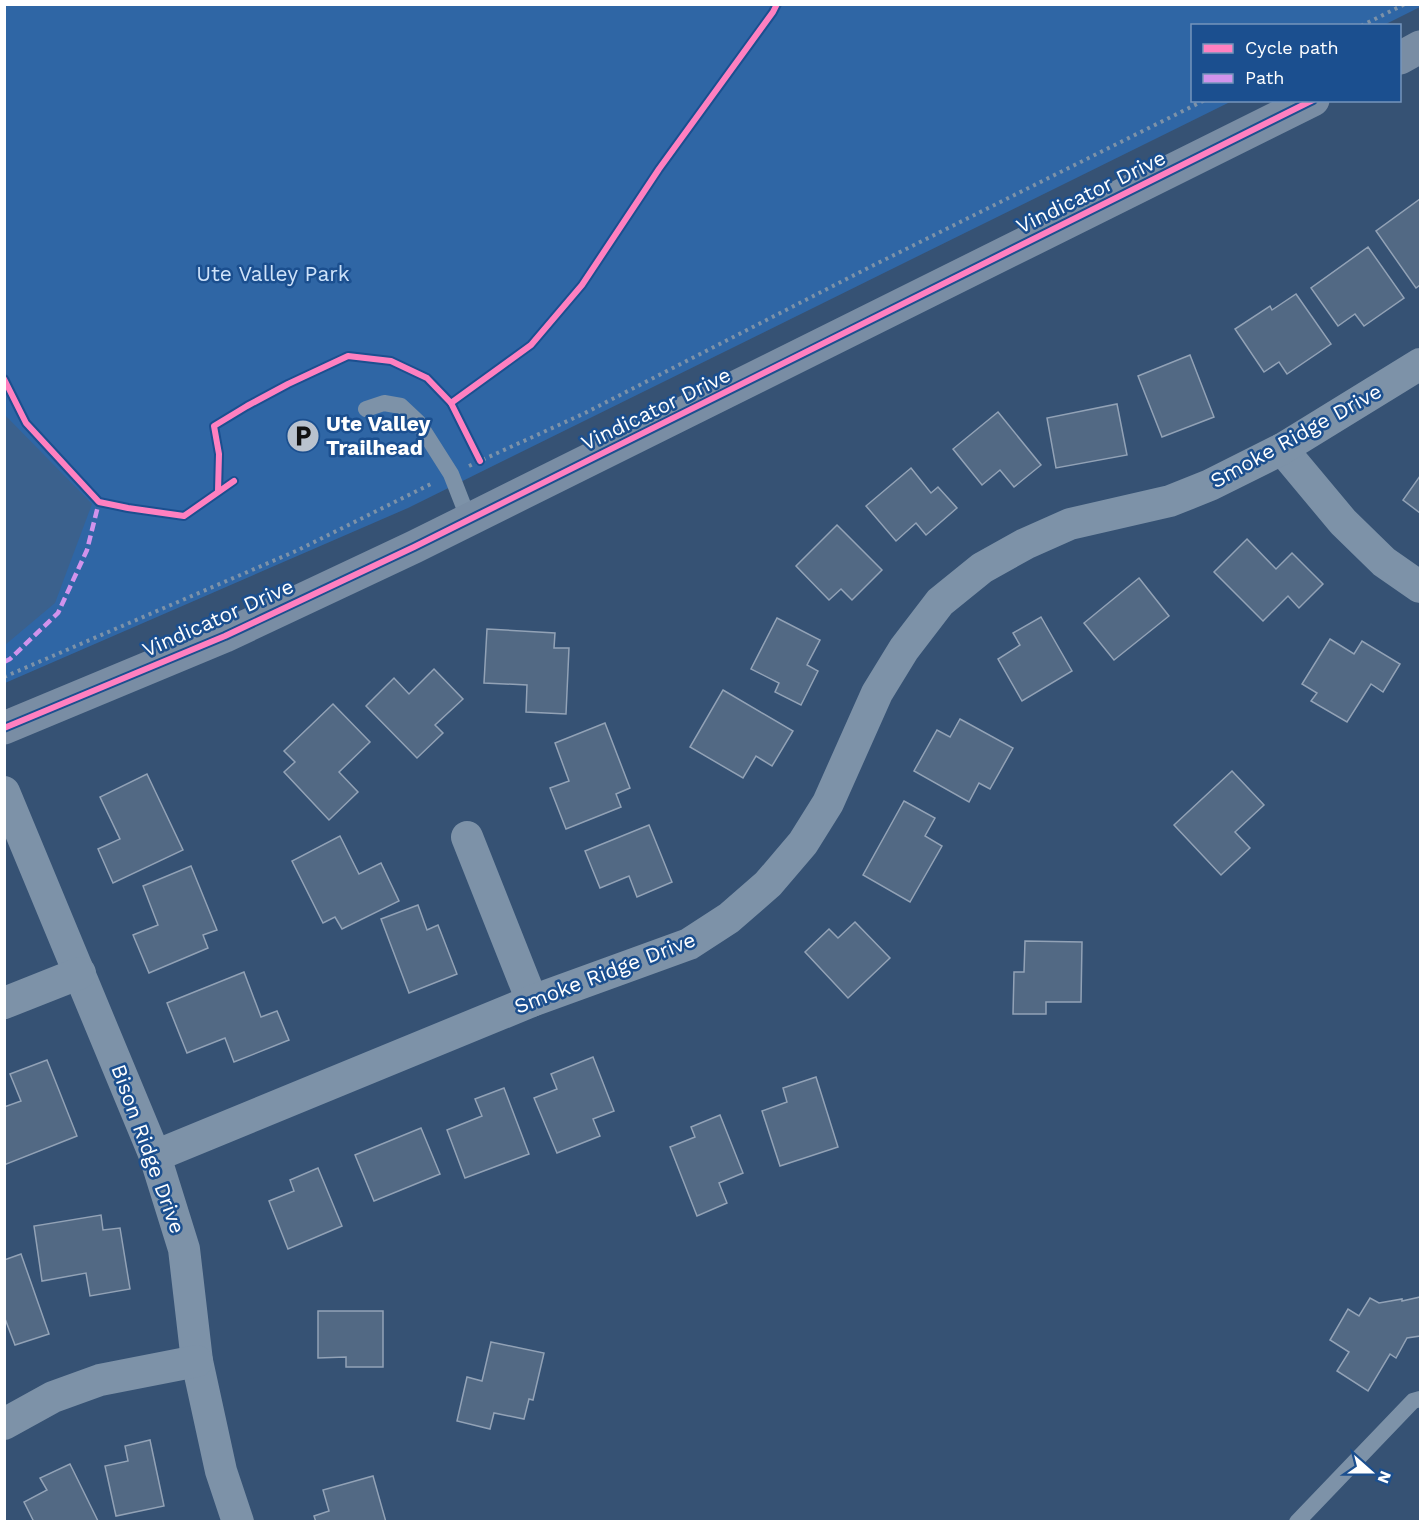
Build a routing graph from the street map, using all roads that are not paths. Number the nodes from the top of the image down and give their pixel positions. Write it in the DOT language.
graph roads {
  1 [pos="1420,47"];
  2 [pos="1401,57"];
  3 [pos="1309,102"];
  4 [pos="1420,364"];
  5 [pos="366,409"];
  6 [pos="1282,449"];
  7 [pos="470,520"];
  8 [pos="1420,587"];
  9 [pos="4,728"];
  10 [pos="4,792"];
  11 [pos="467,837"];
  12 [pos="80,974"];
  13 [pos="532,1001"];
  14 [pos="4,1003"];
  15 [pos="155,1156"];
  16 [pos="197,1361"];
  17 [pos="1420,1399"];
  18 [pos="4,1424"];
  19 [pos="238,1521"];
  20 [pos="1297,1521"];
  1 -- 2 [label="main road"];
  3 -- 7 [label="main road, Vindicator Drive"];
  4 -- 6 [label="street, Smoke Ridge Drive"];
  5 -- 7 [label="lane"];
  6 -- 8 [label="street"];
  6 -- 13 [label="street, Smoke Ridge Drive"];
  7 -- 9 [label="main road, Vindicator Drive"];
  10 -- 12 [label="street, Bison Ridge Drive"];
  11 -- 13 [label="street"];
  12 -- 14 [label="street"];
  12 -- 15 [label="street, Bison Ridge Drive"];
  13 -- 15 [label="street, Smoke Ridge Drive"];
  15 -- 16 [label="street, Bison Ridge Drive"];
  16 -- 18 [label="street"];
  16 -- 19 [label="street, Bison Ridge Drive"];
  17 -- 20 [label="lane"];
}
